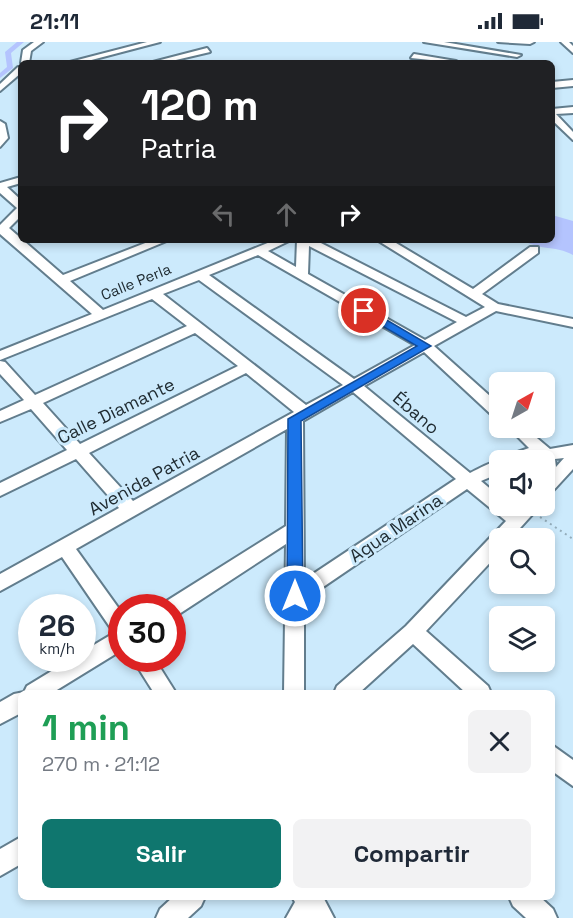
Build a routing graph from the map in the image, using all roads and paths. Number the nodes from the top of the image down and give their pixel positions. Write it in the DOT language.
graph roads {
  1 [pos="39,42"];
  2 [pos="156,42"];
  3 [pos="530,42"];
  4 [pos="565,42"];
  5 [pos="505,43"];
  6 [pos="427,44"];
  7 [pos="208,49"];
  8 [pos="573,51"];
  9 [pos="516,55"];
  10 [pos="25,60"];
  11 [pos="83,60"];
  12 [pos="165,60"];
  13 [pos="429,60"];
  14 [pos="520,60"];
  15 [pos="18,71"];
  16 [pos="10,78"];
  17 [pos="18,78"];
  18 [pos="573,83"];
  19 [pos="555,85"];
  20 [pos="0,88"];
  21 [pos="573,110"];
  22 [pos="555,113"];
  23 [pos="555,116"];
  24 [pos="0,124"];
  25 [pos="573,137"];
  26 [pos="0,144"];
  27 [pos="18,181"];
  28 [pos="0,187"];
  29 [pos="18,203"];
  30 [pos="18,213"];
  31 [pos="2,230"];
  32 [pos="18,242"];
  33 [pos="19,243"];
  34 [pos="28,243"];
  35 [pos="155,243"];
  36 [pos="277,243"];
  37 [pos="304,243"];
  38 [pos="310,243"];
  39 [pos="388,243"];
  40 [pos="22,245"];
  41 [pos="258,250"];
  42 [pos="534,250"];
  43 [pos="199,274"];
  44 [pos="302,276"];
  45 [pos="61,280"];
  46 [pos="153,293"];
  47 [pos="472,295"];
  48 [pos="494,307"];
  49 [pos="101,315"];
  50 [pos="570,320"];
  51 [pos="468,323"];
  52 [pos="196,327"];
  53 [pos="426,346"];
  54 [pos="0,356"];
  55 [pos="0,365"];
  56 [pos="248,368"];
  57 [pos="355,386"];
  58 [pos="35,402"];
  59 [pos="489,404"];
  60 [pos="300,416"];
  61 [pos="0,417"];
  62 [pos="527,438"];
  63 [pos="541,450"];
  64 [pos="573,451"];
  65 [pos="78,452"];
  66 [pos="555,454"];
  67 [pos="573,459"];
  68 [pos="489,471"];
  69 [pos="555,478"];
  70 [pos="466,481"];
  71 [pos="0,490"];
  72 [pos="489,493"];
  73 [pos="131,510"];
  74 [pos="521,516"];
  75 [pos="532,516"];
  76 [pos="510,528"];
  77 [pos="295,529"];
  78 [pos="573,539"];
  79 [pos="65,547"];
  80 [pos="489,551"];
  81 [pos="0,583"];
  82 [pos="295,596"];
  83 [pos="186,599"];
  84 [pos="108,609"];
  85 [pos="413,632"];
  86 [pos="108,647"];
  87 [pos="152,672"];
  88 [pos="38,690"];
  89 [pos="164,690"];
  90 [pos="294,690"];
  91 [pos="347,690"];
  92 [pos="478,690"];
  93 [pos="18,703"];
  94 [pos="0,714"];
  95 [pos="555,759"];
  96 [pos="573,775"];
  97 [pos="18,851"];
  98 [pos="0,864"];
  99 [pos="189,900"];
  100 [pos="525,900"];
  101 [pos="169,918"];
  102 [pos="544,918"];
  1 -- 10 [label="street"];
  2 -- 11 [label="street"];
  3 -- 5 [label="street"];
  4 -- 8 [label="street"];
  5 -- 9 [label="street"];
  6 -- 9 [label="street"];
  6 -- 13 [label="street"];
  7 -- 12 [label="street"];
  9 -- 14 [label="street"];
  15 -- 16 [label="street"];
  16 -- 17 [label="street"];
  16 -- 20 [label="street"];
  18 -- 19 [label="street"];
  21 -- 22 [label="street"];
  23 -- 25 [label="street"];
  24 -- 26 [label="street"];
  27 -- 28 [label="street"];
  28 -- 29 [label="street"];
  30 -- 31 [label="street"];
  31 -- 32 [label="street"];
  33 -- 40 [label="street"];
  34 -- 40 [label="street"];
  35 -- 45 [label="street"];
  36 -- 41 [label="street, Calle Perla"];
  37 -- 44 [label="street"];
  38 -- 51 [label="street"];
  39 -- 47 [label="street"];
  40 -- 45 [label="street"];
  41 -- 43 [label="street, Calle Perla"];
  41 -- 44 [label="street"];
  42 -- 47 [label="street"];
  43 -- 46 [label="street, Calle Perla"];
  43 -- 57 [label="street, Ébano"];
  44 -- 53 [label="street"];
  45 -- 49 [label="street"];
  46 -- 49 [label="street, Calle Perla"];
  46 -- 52 [label="street"];
  47 -- 48 [label="street"];
  48 -- 50 [label="street"];
  48 -- 51 [label="street, Avenida Patria"];
  49 -- 54 [label="street, Calle Perla"];
  51 -- 53 [label="street, Avenida Patria"];
  52 -- 56 [label="street"];
  52 -- 58 [label="street"];
  53 -- 57 [label="street, Avenida Patria"];
  53 -- 59 [label="street"];
  55 -- 58 [label="street"];
  56 -- 60 [label="street"];
  56 -- 65 [label="street, Calle Diamante"];
  57 -- 60 [label="street, Avenida Patria"];
  57 -- 70 [label="street, Ébano"];
  58 -- 61 [label="street"];
  58 -- 65 [label="street"];
  60 -- 73 [label="street, Avenida Patria"];
  60 -- 77 [label="street"];
  62 -- 63 [label="street"];
  64 -- 66 [label="street"];
  65 -- 71 [label="street, Calle Diamante"];
  65 -- 73 [label="street"];
  67 -- 69 [label="street"];
  68 -- 70 [label="street, Agua Marina"];
  70 -- 72 [label="street, Ébano"];
  70 -- 82 [label="street, Agua Marina"];
  73 -- 79 [label="street, Avenida Patria"];
  74 -- 76 [label="street"];
  75 -- 78 [label="path"];
  77 -- 82 [label="street"];
  77 -- 83 [label="street"];
  79 -- 81 [label="street, Avenida Patria"];
  79 -- 84 [label="street"];
  80 -- 85 [label="street"];
  82 -- 90 [label="street"];
  85 -- 91 [label="street"];
  85 -- 92 [label="street"];
  86 -- 88 [label="street"];
  87 -- 89 [label="street"];
  93 -- 94 [label="street"];
  95 -- 96 [label="street"];
  97 -- 98 [label="street"];
  99 -- 101 [label="street"];
  100 -- 102 [label="street"];
}
